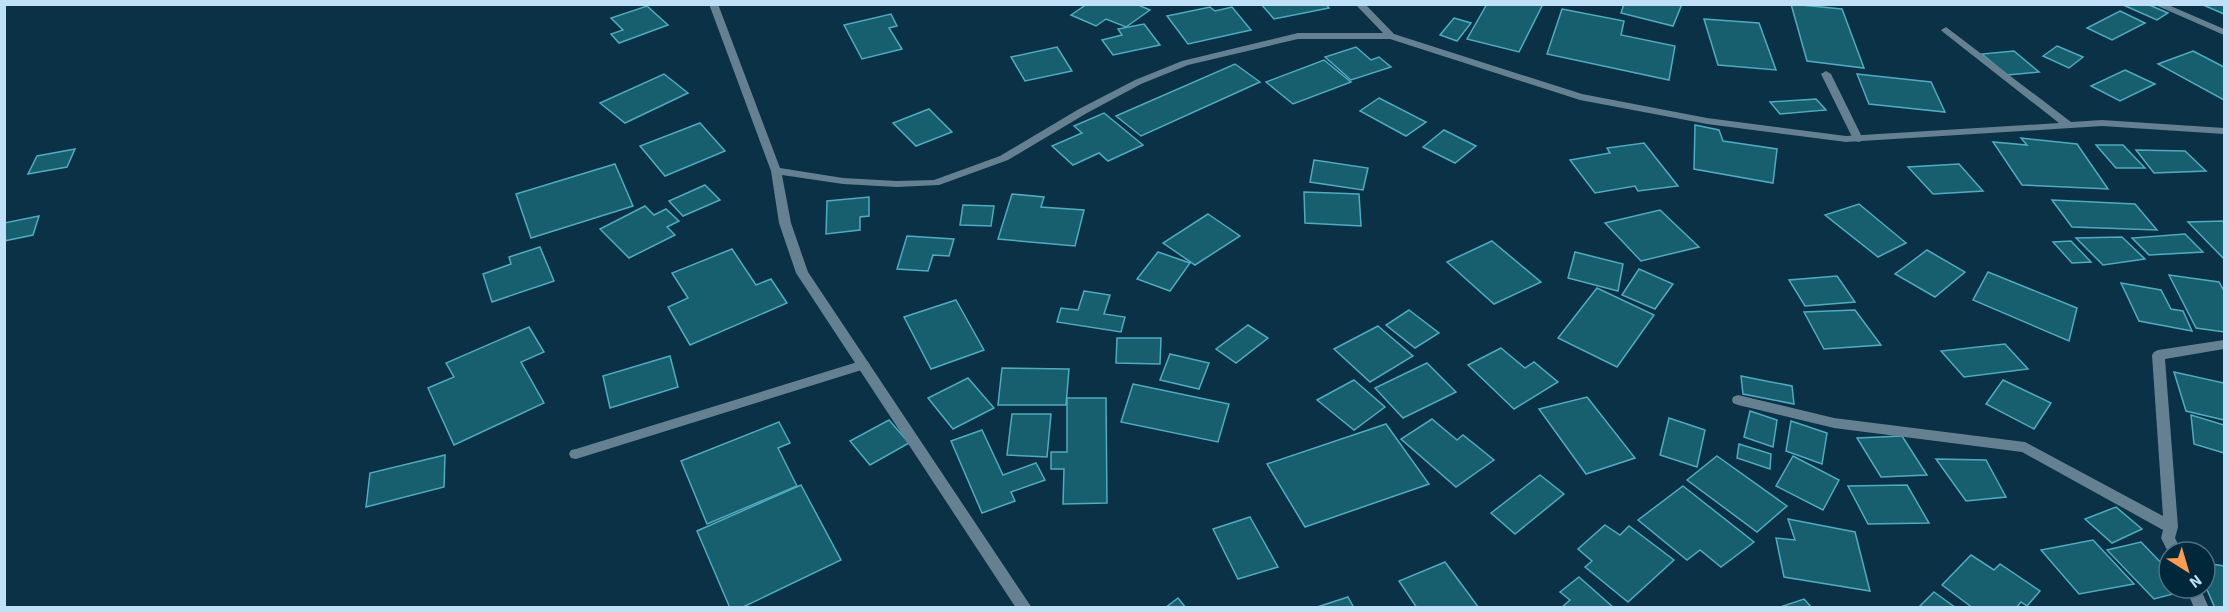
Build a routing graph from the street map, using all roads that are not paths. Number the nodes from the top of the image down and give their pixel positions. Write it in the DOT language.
graph roads {
  1 [pos="713,4"];
  2 [pos="1359,4"];
  3 [pos="2157,4"];
  4 [pos="1946,30"];
  5 [pos="2224,32"];
  6 [pos="1391,36"];
  7 [pos="1826,74"];
  8 [pos="2070,126"];
  9 [pos="2224,131"];
  10 [pos="1858,139"];
  11 [pos="776,171"];
  12 [pos="2224,345"];
  13 [pos="864,365"];
  14 [pos="1738,400"];
  15 [pos="576,454"];
  16 [pos="2171,527"];
  17 [pos="2169,540"];
  18 [pos="1025,608"];
  1 -- 11 [label="street"];
  2 -- 6 [label="street"];
  3 -- 5 [label="street"];
  4 -- 8 [label="street"];
  6 -- 10 [label="street"];
  6 -- 11 [label="street"];
  7 -- 10 [label="street"];
  8 -- 9 [label="street"];
  8 -- 10 [label="street"];
  11 -- 13 [label="street"];
  12 -- 16 [label="street"];
  13 -- 15 [label="street"];
  13 -- 18 [label="street"];
  14 -- 16 [label="street"];
  16 -- 17 [label="street"];
}
